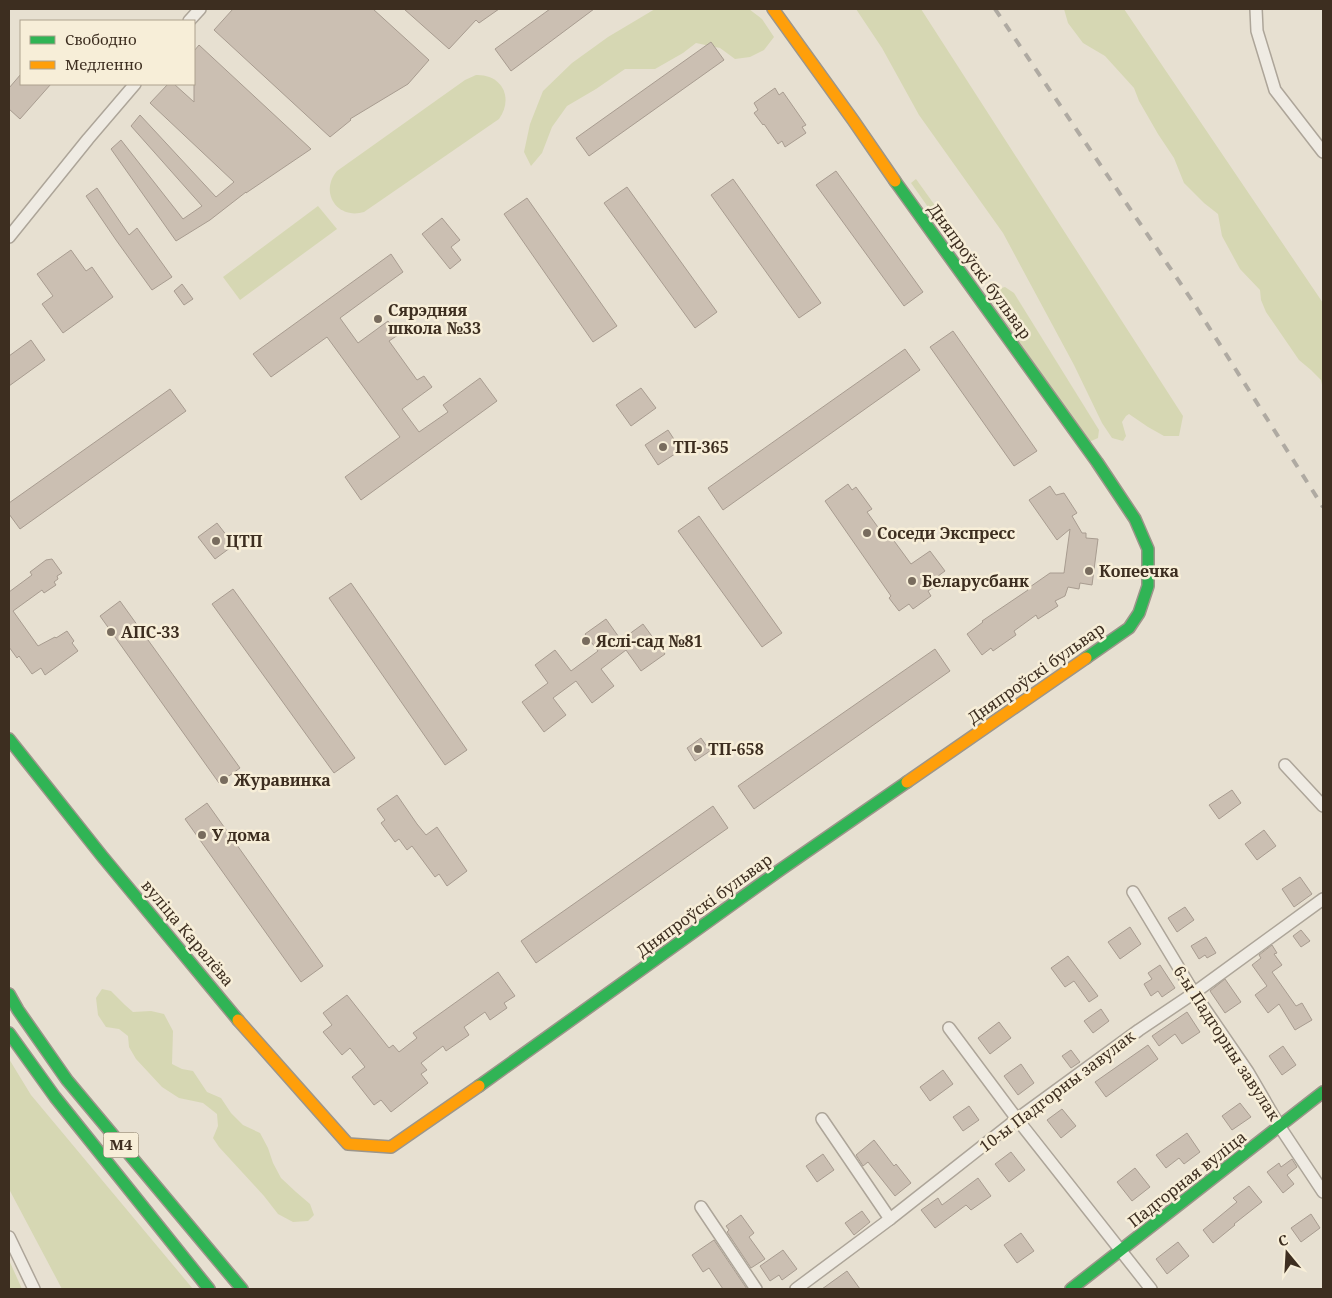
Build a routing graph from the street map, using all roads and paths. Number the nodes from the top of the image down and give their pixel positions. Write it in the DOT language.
graph roads {
  1 [pos="200,9"];
  2 [pos="773,9"];
  3 [pos="1256,9"];
  4 [pos="190,20"];
  5 [pos="134,85"];
  6 [pos="1323,152"];
  7 [pos="9,237"];
  8 [pos="9,739"];
  9 [pos="1285,765"];
  10 [pos="1323,806"];
  11 [pos="1133,892"];
  12 [pos="1323,899"];
  13 [pos="1194,993"];
  14 [pos="9,994"];
  15 [pos="949,1028"];
  16 [pos="9,1034"];
  17 [pos="1323,1092"];
  18 [pos="822,1119"];
  19 [pos="1017,1119"];
  20 [pos="1280,1127"];
  21 [pos="348,1144"];
  22 [pos="1323,1192"];
  23 [pos="701,1207"];
  24 [pos="890,1219"];
  25 [pos="9,1237"];
  26 [pos="1121,1252"];
  27 [pos="34,1289"];
  28 [pos="209,1289"];
  29 [pos="242,1289"];
  30 [pos="756,1289"];
  31 [pos="796,1289"];
  32 [pos="1071,1289"];
  33 [pos="1151,1289"];
  1 -- 4 [label="street"];
  2 -- 21 [label="street, Дняпроўскі бульвар"];
  3 -- 6 [label="street"];
  5 -- 7 [label="street"];
  8 -- 21 [label="street, вуліца Каралёва"];
  9 -- 10 [label="street"];
  11 -- 13 [label="street, 6-ы Падгорны завулак"];
  12 -- 13 [label="street, 10-ы Падгорны завулак"];
  13 -- 19 [label="street, 10-ы Падгорны завулак"];
  13 -- 20 [label="street, 6-ы Падгорны завулак"];
  14 -- 29 [label="street, М4"];
  15 -- 19 [label="street"];
  16 -- 28 [label="street, М4"];
  17 -- 20 [label="street, Падгорная вуліца"];
  18 -- 24 [label="street"];
  19 -- 24 [label="street, 10-ы Падгорны завулак"];
  19 -- 26 [label="street"];
  20 -- 22 [label="street, 6-ы Падгорны завулак"];
  20 -- 26 [label="street, Падгорная вуліца"];
  23 -- 30 [label="street"];
  24 -- 31 [label="street, 10-ы Падгорны завулак"];
  25 -- 27 [label="street"];
  26 -- 32 [label="street, Падгорная вуліца"];
  26 -- 33 [label="street"];
}
